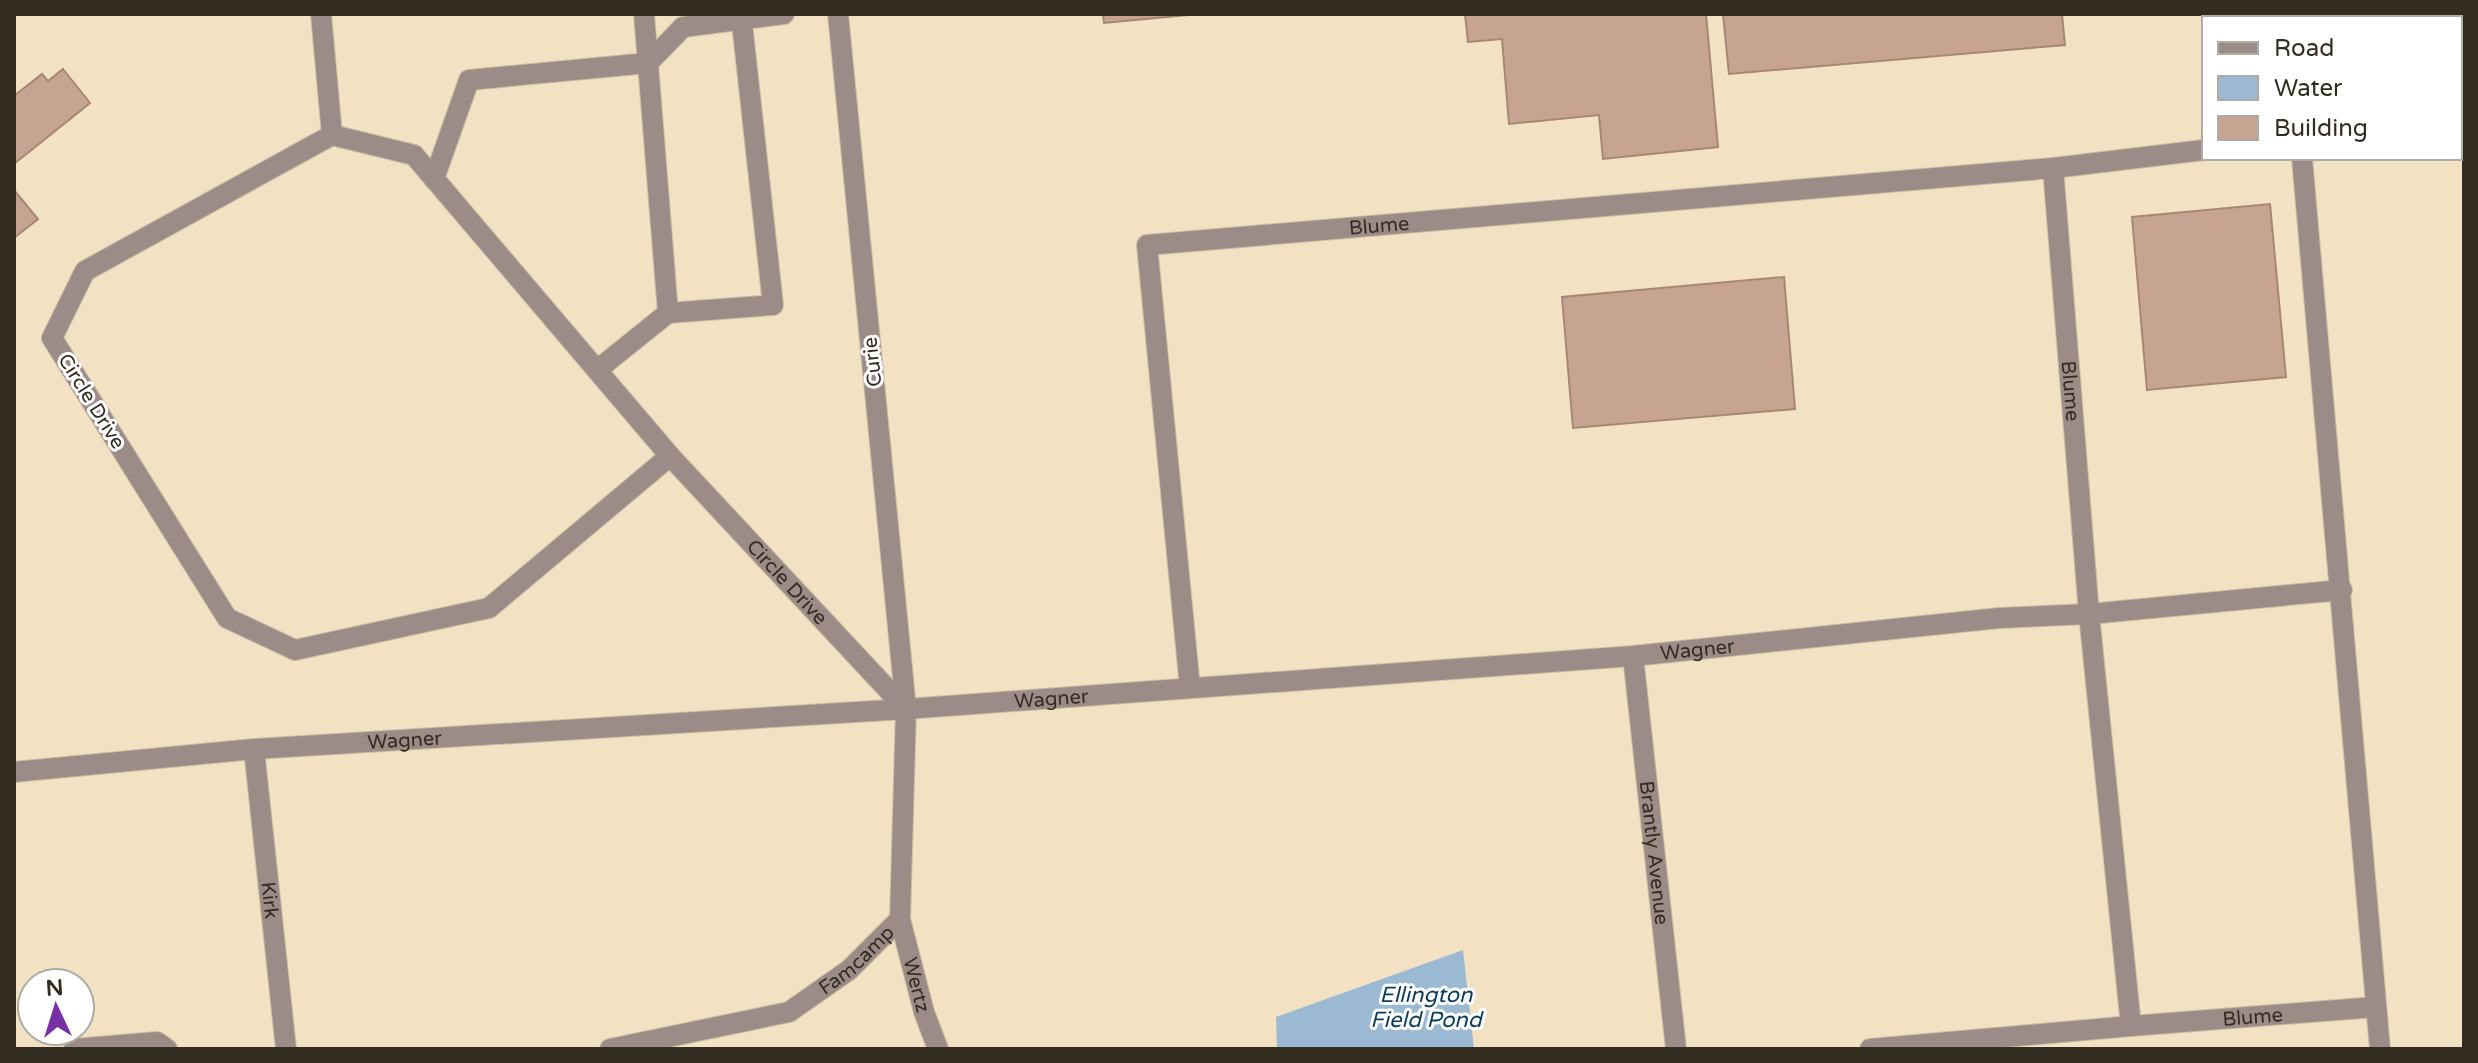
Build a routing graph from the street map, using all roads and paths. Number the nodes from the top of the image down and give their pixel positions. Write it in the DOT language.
graph roads {
  1 [pos="321,14"];
  2 [pos="644,14"];
  3 [pos="784,14"];
  4 [pos="838,14"];
  5 [pos="742,17"];
  6 [pos="648,63"];
  7 [pos="332,135"];
  8 [pos="2202,150"];
  9 [pos="2302,160"];
  10 [pos="2053,168"];
  11 [pos="434,179"];
  12 [pos="668,313"];
  13 [pos="597,370"];
  14 [pos="670,456"];
  15 [pos="2342,590"];
  16 [pos="2089,614"];
  17 [pos="1633,656"];
  18 [pos="1190,688"];
  19 [pos="906,709"];
  20 [pos="254,749"];
  21 [pos="14,772"];
  22 [pos="900,919"];
  23 [pos="2376,1007"];
  24 [pos="2131,1026"];
  25 [pos="1897,1048"];
  26 [pos="74,1049"];
  27 [pos="167,1049"];
  28 [pos="286,1049"];
  29 [pos="610,1049"];
  30 [pos="938,1049"];
  31 [pos="1676,1049"];
  32 [pos="1870,1049"];
  33 [pos="2380,1049"];
  1 -- 7 [label="lane"];
  2 -- 6 [label="lane"];
  3 -- 5 [label="lane"];
  4 -- 19 [label="lane, Curie"];
  5 -- 6 [label="lane"];
  5 -- 12 [label="lane"];
  6 -- 11 [label="lane"];
  6 -- 12 [label="lane"];
  7 -- 11 [label="lane, Circle Drive"];
  7 -- 14 [label="lane, Circle Drive"];
  8 -- 10 [label="lane, Blume"];
  9 -- 15 [label="lane"];
  10 -- 16 [label="lane, Blume"];
  10 -- 18 [label="lane, Blume"];
  11 -- 13 [label="lane, Circle Drive"];
  12 -- 13 [label="lane"];
  13 -- 14 [label="lane, Circle Drive"];
  14 -- 19 [label="lane, Circle Drive"];
  15 -- 16 [label="lane"];
  15 -- 23 [label="lane"];
  16 -- 17 [label="lane, Wagner"];
  16 -- 24 [label="lane, Blume"];
  17 -- 18 [label="lane, Wagner"];
  17 -- 31 [label="lane, Brantly Avenue"];
  18 -- 19 [label="lane, Wagner"];
  19 -- 20 [label="lane, Wagner"];
  19 -- 22 [label="lane, Famcamp"];
  20 -- 21 [label="lane, Wagner"];
  20 -- 28 [label="lane, Kirk"];
  22 -- 29 [label="lane, Famcamp"];
  22 -- 30 [label="lane, Wertz"];
  23 -- 24 [label="lane, Blume"];
  23 -- 33 [label="lane"];
  24 -- 25 [label="lane, Blume"];
  25 -- 32 [label="lane, Blume"];
  26 -- 27 [label="lane"];
}
